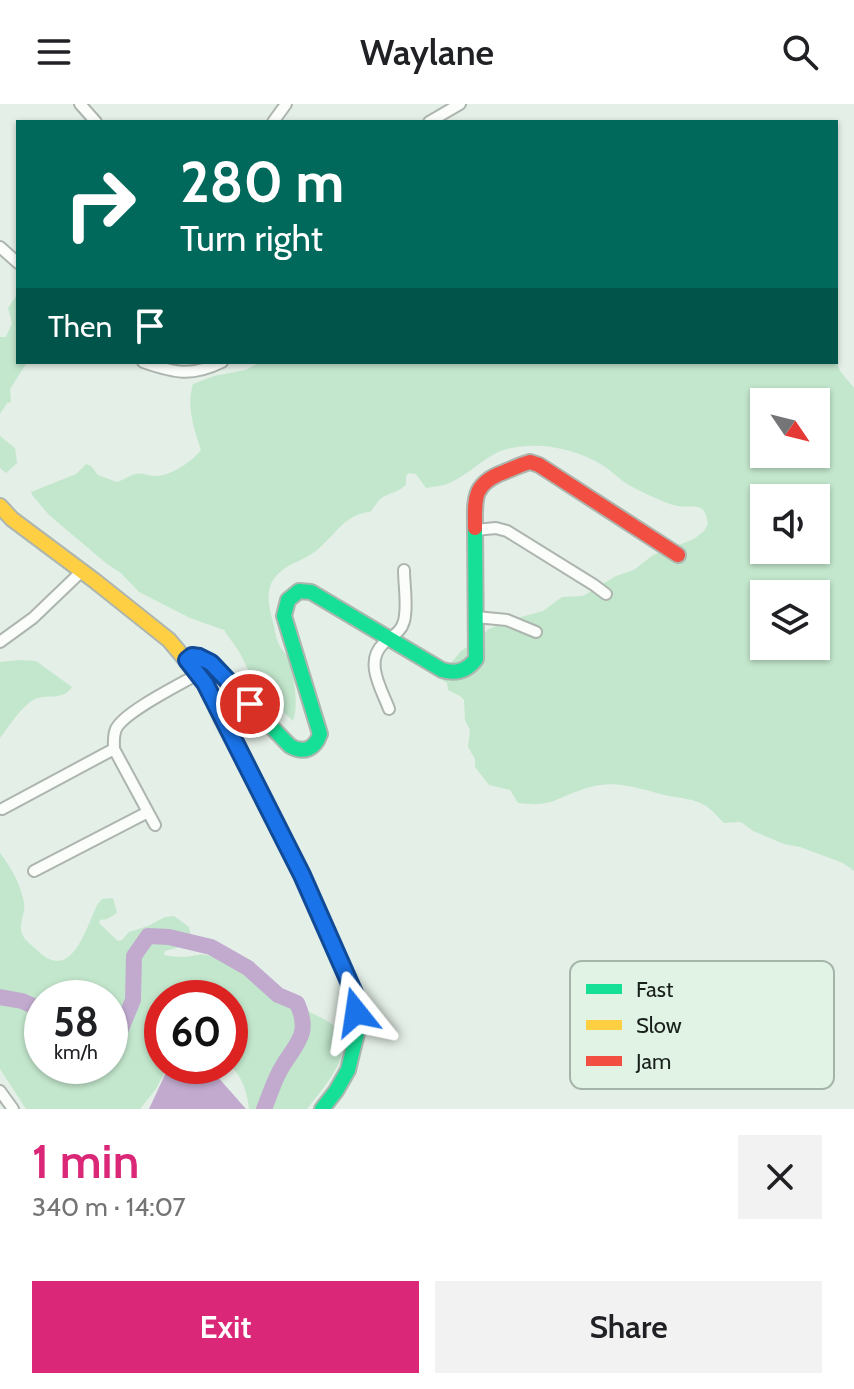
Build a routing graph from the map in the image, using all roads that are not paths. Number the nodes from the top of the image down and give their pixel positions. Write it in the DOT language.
graph roads {
  1 [pos="80,104"];
  2 [pos="460,104"];
  3 [pos="94,120"];
  4 [pos="432,120"];
  5 [pos="0,247"];
  6 [pos="16,261"];
  7 [pos="218,364"];
  8 [pos="173,367"];
  9 [pos="0,506"];
  10 [pos="475,530"];
  11 [pos="678,555"];
  12 [pos="404,570"];
  13 [pos="82,571"];
  14 [pos="606,594"];
  15 [pos="476,617"];
  16 [pos="536,632"];
  17 [pos="390,639"];
  18 [pos="0,642"];
  19 [pos="187,660"];
  20 [pos="198,674"];
  21 [pos="389,709"];
  22 [pos="114,749"];
  23 [pos="2,809"];
  24 [pos="148,812"];
  25 [pos="155,825"];
  26 [pos="34,871"];
  27 [pos="0,1091"];
  28 [pos="13,1109"];
  29 [pos="322,1109"];
  1 -- 3 [label="street"];
  2 -- 4 [label="street"];
  5 -- 6 [label="street"];
  7 -- 8 [label="street"];
  9 -- 13 [label="street"];
  10 -- 11 [label="street"];
  10 -- 14 [label="street"];
  10 -- 15 [label="street"];
  12 -- 17 [label="street"];
  13 -- 18 [label="street"];
  13 -- 19 [label="street"];
  15 -- 16 [label="street"];
  15 -- 17 [label="street"];
  17 -- 19 [label="street"];
  17 -- 21 [label="street"];
  19 -- 20 [label="street"];
  20 -- 22 [label="street"];
  20 -- 29 [label="street"];
  22 -- 23 [label="street"];
  22 -- 24 [label="street"];
  24 -- 25 [label="street"];
  24 -- 26 [label="street"];
  27 -- 28 [label="street"];
}
